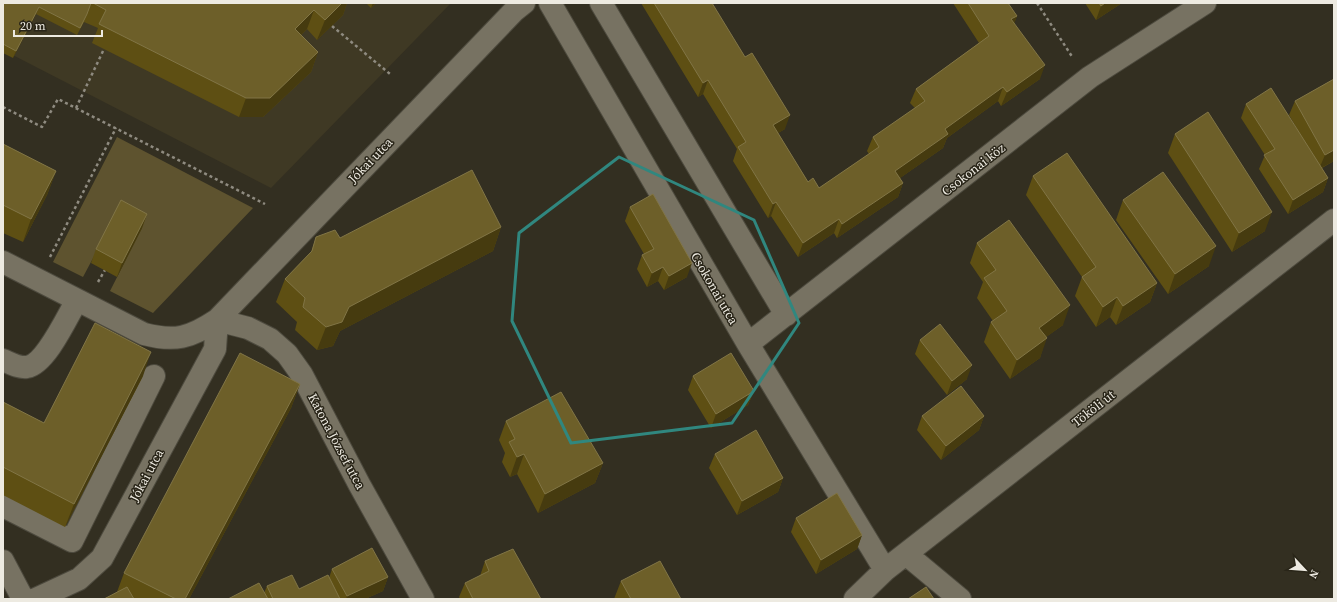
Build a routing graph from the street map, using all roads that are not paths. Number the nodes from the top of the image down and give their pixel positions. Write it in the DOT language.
graph roads {
  1 [pos="524,3"];
  2 [pos="551,3"];
  3 [pos="601,3"];
  4 [pos="1205,3"];
  5 [pos="1334,220"];
  6 [pos="3,262"];
  7 [pos="77,300"];
  8 [pos="786,315"];
  9 [pos="217,320"];
  10 [pos="748,344"];
  11 [pos="3,360"];
  12 [pos="154,376"];
  13 [pos="3,506"];
  14 [pos="906,554"];
  15 [pos="3,561"];
  16 [pos="885,570"];
  17 [pos="23,599"];
  18 [pos="36,599"];
  19 [pos="423,599"];
  20 [pos="855,599"];
  21 [pos="960,599"];
  1 -- 9 [label="street, Jókai utca"];
  2 -- 10 [label="street, Csokonai utca"];
  3 -- 8 [label="street"];
  4 -- 8 [label="street, Csokonai köz"];
  5 -- 14 [label="street, Tököli út"];
  6 -- 7 [label="street, Jókai utca"];
  7 -- 9 [label="street, Jókai utca"];
  7 -- 11 [label="street"];
  8 -- 10 [label="street, Csokonai köz"];
  9 -- 18 [label="street, Jókai utca"];
  9 -- 19 [label="street, Katona József utca"];
  10 -- 16 [label="street, Csokonai utca"];
  12 -- 13 [label="street"];
  14 -- 16 [label="street, Tököli út"];
  14 -- 21 [label="street"];
  15 -- 17 [label="street"];
  16 -- 20 [label="street, Tököli út"];
}
